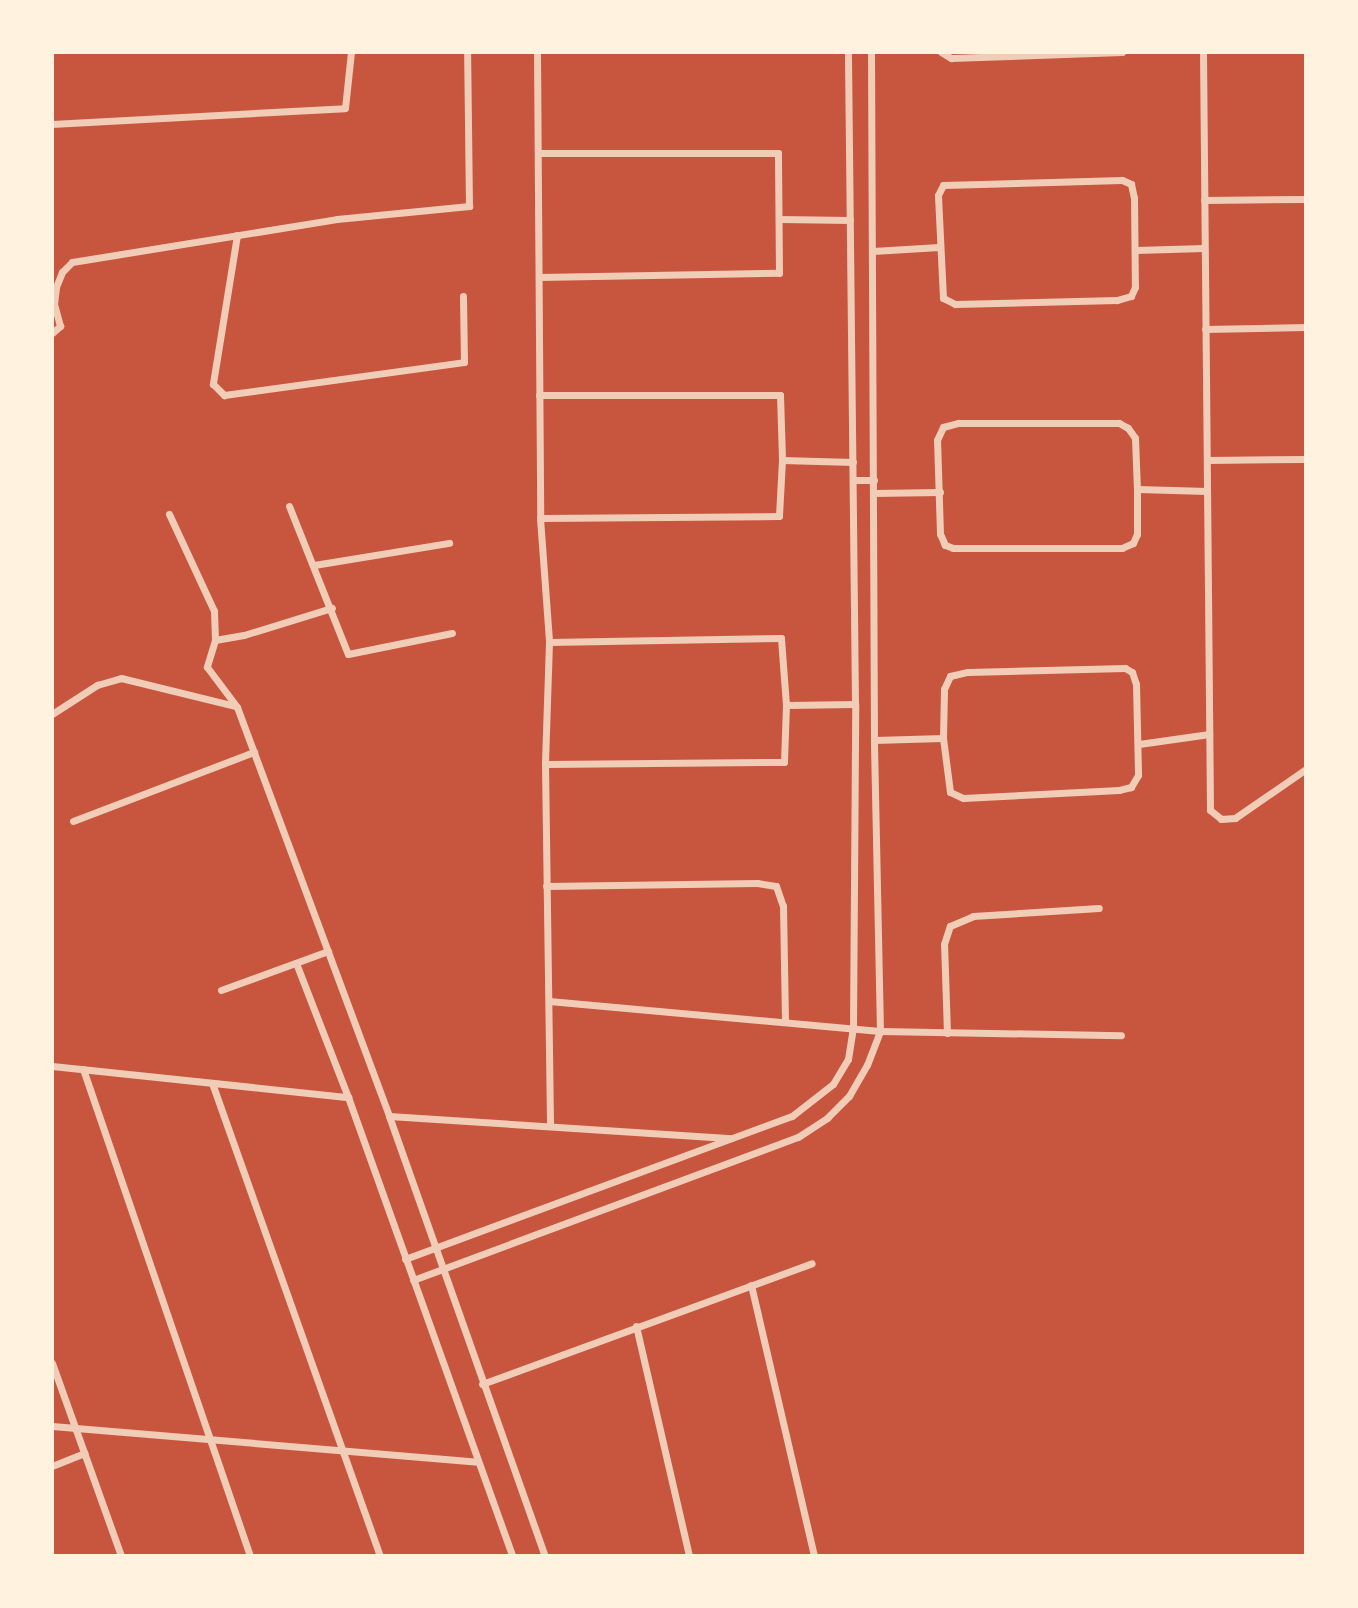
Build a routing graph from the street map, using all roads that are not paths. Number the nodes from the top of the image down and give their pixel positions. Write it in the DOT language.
graph roads {
  1 [pos="351,52"];
  2 [pos="467,52"];
  3 [pos="537,52"];
  4 [pos="848,52"];
  5 [pos="871,52"];
  6 [pos="941,52"];
  7 [pos="1122,52"];
  8 [pos="1203,52"];
  9 [pos="52,124"];
  10 [pos="540,153"];
  11 [pos="1306,199"];
  12 [pos="1204,200"];
  13 [pos="779,219"];
  14 [pos="850,220"];
  15 [pos="237,235"];
  16 [pos="939,247"];
  17 [pos="1204,248"];
  18 [pos="1136,250"];
  19 [pos="873,251"];
  20 [pos="539,277"];
  21 [pos="463,296"];
  22 [pos="1306,327"];
  23 [pos="1205,329"];
  24 [pos="52,333"];
  25 [pos="539,395"];
  26 [pos="1306,459"];
  27 [pos="782,460"];
  28 [pos="1207,460"];
  29 [pos="853,462"];
  30 [pos="853,480"];
  31 [pos="874,480"];
  32 [pos="1137,489"];
  33 [pos="1207,491"];
  34 [pos="940,492"];
  35 [pos="874,493"];
  36 [pos="289,506"];
  37 [pos="169,514"];
  38 [pos="540,518"];
  39 [pos="449,543"];
  40 [pos="314,565"];
  41 [pos="332,608"];
  42 [pos="452,633"];
  43 [pos="215,640"];
  44 [pos="549,642"];
  45 [pos="855,704"];
  46 [pos="786,705"];
  47 [pos="237,707"];
  48 [pos="52,714"];
  49 [pos="1209,734"];
  50 [pos="943,738"];
  51 [pos="874,740"];
  52 [pos="1139,744"];
  53 [pos="254,752"];
  54 [pos="545,764"];
  55 [pos="1306,769"];
  56 [pos="73,821"];
  57 [pos="546,886"];
  58 [pos="1099,908"];
  59 [pos="328,951"];
  60 [pos="296,963"];
  61 [pos="221,990"];
  62 [pos="549,1001"];
  63 [pos="785,1020"];
  64 [pos="853,1029"];
  65 [pos="880,1031"];
  66 [pos="947,1033"];
  67 [pos="1121,1035"];
  68 [pos="52,1066"];
  69 [pos="83,1069"];
  70 [pos="212,1083"];
  71 [pos="348,1097"];
  72 [pos="389,1116"];
  73 [pos="550,1125"];
  74 [pos="733,1138"];
  75 [pos="436,1247"];
  76 [pos="405,1259"];
  77 [pos="812,1263"];
  78 [pos="444,1269"];
  79 [pos="413,1280"];
  80 [pos="751,1285"];
  81 [pos="636,1326"];
  82 [pos="52,1363"];
  83 [pos="482,1384"];
  84 [pos="52,1426"];
  85 [pos="75,1428"];
  86 [pos="207,1438"];
  87 [pos="343,1450"];
  88 [pos="84,1453"];
  89 [pos="477,1462"];
  90 [pos="52,1466"];
  91 [pos="121,1556"];
  92 [pos="250,1556"];
  93 [pos="380,1556"];
  94 [pos="512,1556"];
  95 [pos="545,1556"];
  96 [pos="689,1556"];
  97 [pos="814,1556"];
  1 -- 9 [label="street"];
  2 -- 15 [label="street"];
  3 -- 10 [label="street"];
  4 -- 14 [label="street"];
  5 -- 19 [label="street"];
  6 -- 7 [label="street"];
  8 -- 12 [label="street"];
  10 -- 13 [label="street"];
  10 -- 20 [label="street"];
  11 -- 12 [label="street"];
  12 -- 17 [label="street"];
  13 -- 14 [label="street"];
  13 -- 20 [label="street"];
  14 -- 29 [label="street"];
  15 -- 21 [label="street"];
  15 -- 24 [label="street"];
  16 -- 18 [label="street"];
  16 -- 18 [label="street"];
  16 -- 19 [label="street"];
  17 -- 18 [label="street"];
  17 -- 23 [label="street"];
  19 -- 31 [label="street"];
  20 -- 25 [label="street"];
  22 -- 23 [label="street"];
  23 -- 28 [label="street"];
  25 -- 27 [label="street"];
  25 -- 38 [label="street"];
  26 -- 28 [label="street"];
  27 -- 29 [label="street"];
  27 -- 38 [label="street"];
  28 -- 33 [label="street"];
  29 -- 30 [label="street"];
  30 -- 31 [label="street"];
  30 -- 45 [label="street"];
  31 -- 35 [label="street"];
  32 -- 33 [label="street"];
  32 -- 34 [label="street"];
  32 -- 34 [label="street"];
  33 -- 49 [label="street"];
  34 -- 35 [label="street"];
  35 -- 51 [label="street"];
  36 -- 40 [label="street"];
  37 -- 43 [label="street"];
  38 -- 44 [label="street"];
  39 -- 40 [label="street"];
  40 -- 41 [label="street"];
  41 -- 42 [label="street"];
  41 -- 43 [label="street"];
  43 -- 47 [label="street"];
  44 -- 46 [label="street"];
  44 -- 54 [label="street"];
  45 -- 46 [label="street"];
  45 -- 64 [label="street"];
  46 -- 54 [label="street"];
  47 -- 48 [label="street"];
  47 -- 53 [label="street"];
  49 -- 52 [label="street"];
  49 -- 55 [label="street"];
  50 -- 51 [label="street"];
  50 -- 52 [label="street"];
  50 -- 52 [label="street"];
  51 -- 65 [label="street"];
  53 -- 56 [label="street"];
  53 -- 59 [label="street"];
  54 -- 57 [label="street"];
  57 -- 62 [label="street"];
  57 -- 63 [label="street"];
  58 -- 66 [label="street"];
  59 -- 60 [label="street"];
  59 -- 72 [label="street"];
  60 -- 61 [label="street"];
  60 -- 71 [label="street"];
  62 -- 63 [label="street"];
  62 -- 73 [label="street"];
  63 -- 64 [label="street"];
  64 -- 65 [label="street"];
  64 -- 74 [label="street"];
  65 -- 66 [label="street"];
  65 -- 78 [label="street"];
  66 -- 67 [label="street"];
  68 -- 69 [label="street"];
  69 -- 70 [label="street"];
  69 -- 86 [label="street"];
  70 -- 71 [label="street"];
  70 -- 87 [label="street"];
  71 -- 76 [label="street"];
  72 -- 73 [label="street"];
  72 -- 75 [label="street"];
  73 -- 74 [label="street"];
  74 -- 75 [label="street"];
  75 -- 76 [label="street"];
  75 -- 78 [label="street"];
  76 -- 79 [label="street"];
  77 -- 80 [label="street"];
  78 -- 79 [label="street"];
  78 -- 83 [label="street"];
  79 -- 89 [label="street"];
  80 -- 81 [label="street"];
  80 -- 97 [label="street"];
  81 -- 83 [label="street"];
  81 -- 96 [label="street"];
  82 -- 85 [label="street"];
  83 -- 95 [label="street"];
  84 -- 85 [label="street"];
  85 -- 86 [label="street"];
  85 -- 88 [label="street"];
  86 -- 87 [label="street"];
  86 -- 92 [label="street"];
  87 -- 89 [label="street"];
  87 -- 93 [label="street"];
  88 -- 90 [label="street"];
  88 -- 91 [label="street"];
  89 -- 94 [label="street"];
}
